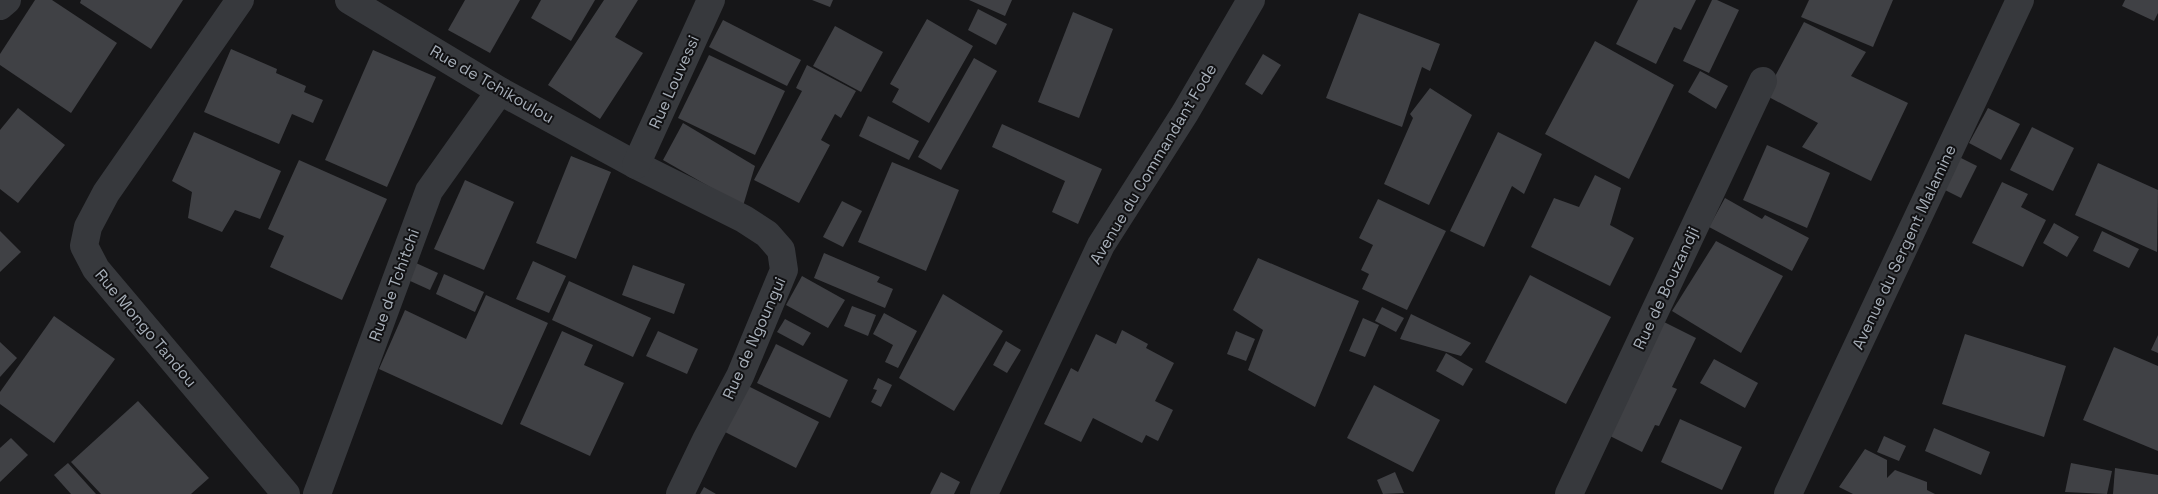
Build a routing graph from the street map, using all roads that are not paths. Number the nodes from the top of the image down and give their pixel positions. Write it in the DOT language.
graph roads {
  1 [pos="7,0"];
  2 [pos="240,0"];
  3 [pos="349,0"];
  4 [pos="711,0"];
  5 [pos="1251,0"];
  6 [pos="2020,0"];
  7 [pos="0,6"];
  8 [pos="1763,81"];
  9 [pos="500,91"];
  10 [pos="636,165"];
  11 [pos="286,494"];
  12 [pos="317,494"];
  13 [pos="680,494"];
  14 [pos="984,494"];
  15 [pos="1569,494"];
  16 [pos="1788,494"];
  1 -- 7 [label="street"];
  2 -- 11 [label="street, Rue Mongo Tandou"];
  3 -- 9 [label="street, Rue de Tchikoulou"];
  4 -- 10 [label="street, Rue Louvessi"];
  5 -- 14 [label="street, Avenue du Commandant Fode"];
  6 -- 16 [label="street, Avenue du Sergent Malamine"];
  8 -- 15 [label="street, Rue de Bouzandji"];
  9 -- 10 [label="street, Rue de Tchikoulou"];
  9 -- 12 [label="street, Rue de Tchitchi"];
  10 -- 13 [label="street, Rue de Ngoungui"];
}
